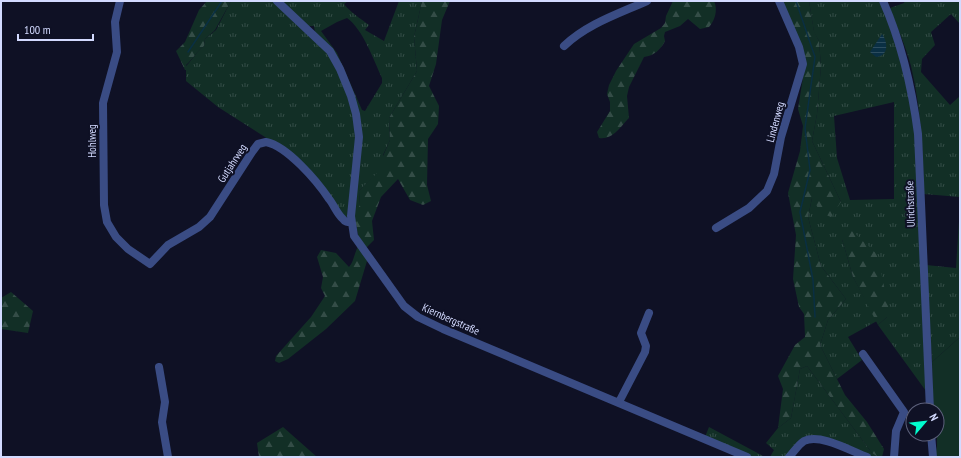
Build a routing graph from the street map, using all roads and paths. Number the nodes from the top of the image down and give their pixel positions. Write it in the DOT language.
graph roads {
  1 [pos="120,1"];
  2 [pos="278,1"];
  3 [pos="647,1"];
  4 [pos="779,1"];
  5 [pos="884,1"];
  6 [pos="564,46"];
  7 [pos="351,222"];
  8 [pos="716,228"];
  9 [pos="150,264"];
  10 [pos="649,313"];
  11 [pos="863,354"];
  12 [pos="159,367"];
  13 [pos="619,402"];
  14 [pos="930,402"];
  15 [pos="932,442"];
  16 [pos="168,457"];
  17 [pos="747,457"];
  18 [pos="789,457"];
  19 [pos="866,457"];
  20 [pos="894,457"];
  21 [pos="933,457"];
  1 -- 9 [label="street, Hohlweg"];
  2 -- 7 [label="street, Kiernbergstraße"];
  3 -- 6 [label="street"];
  4 -- 8 [label="street, Lindenweg"];
  5 -- 14 [label="street, Ulrichstraße"];
  7 -- 9 [label="street, Gutjahrweg"];
  7 -- 13 [label="street, Kiernbergstraße"];
  10 -- 13 [label="street"];
  11 -- 20 [label="street"];
  12 -- 16 [label="street"];
  13 -- 17 [label="street, Kiernbergstraße"];
  15 -- 21 [label="street"];
  18 -- 19 [label="street"];
}
